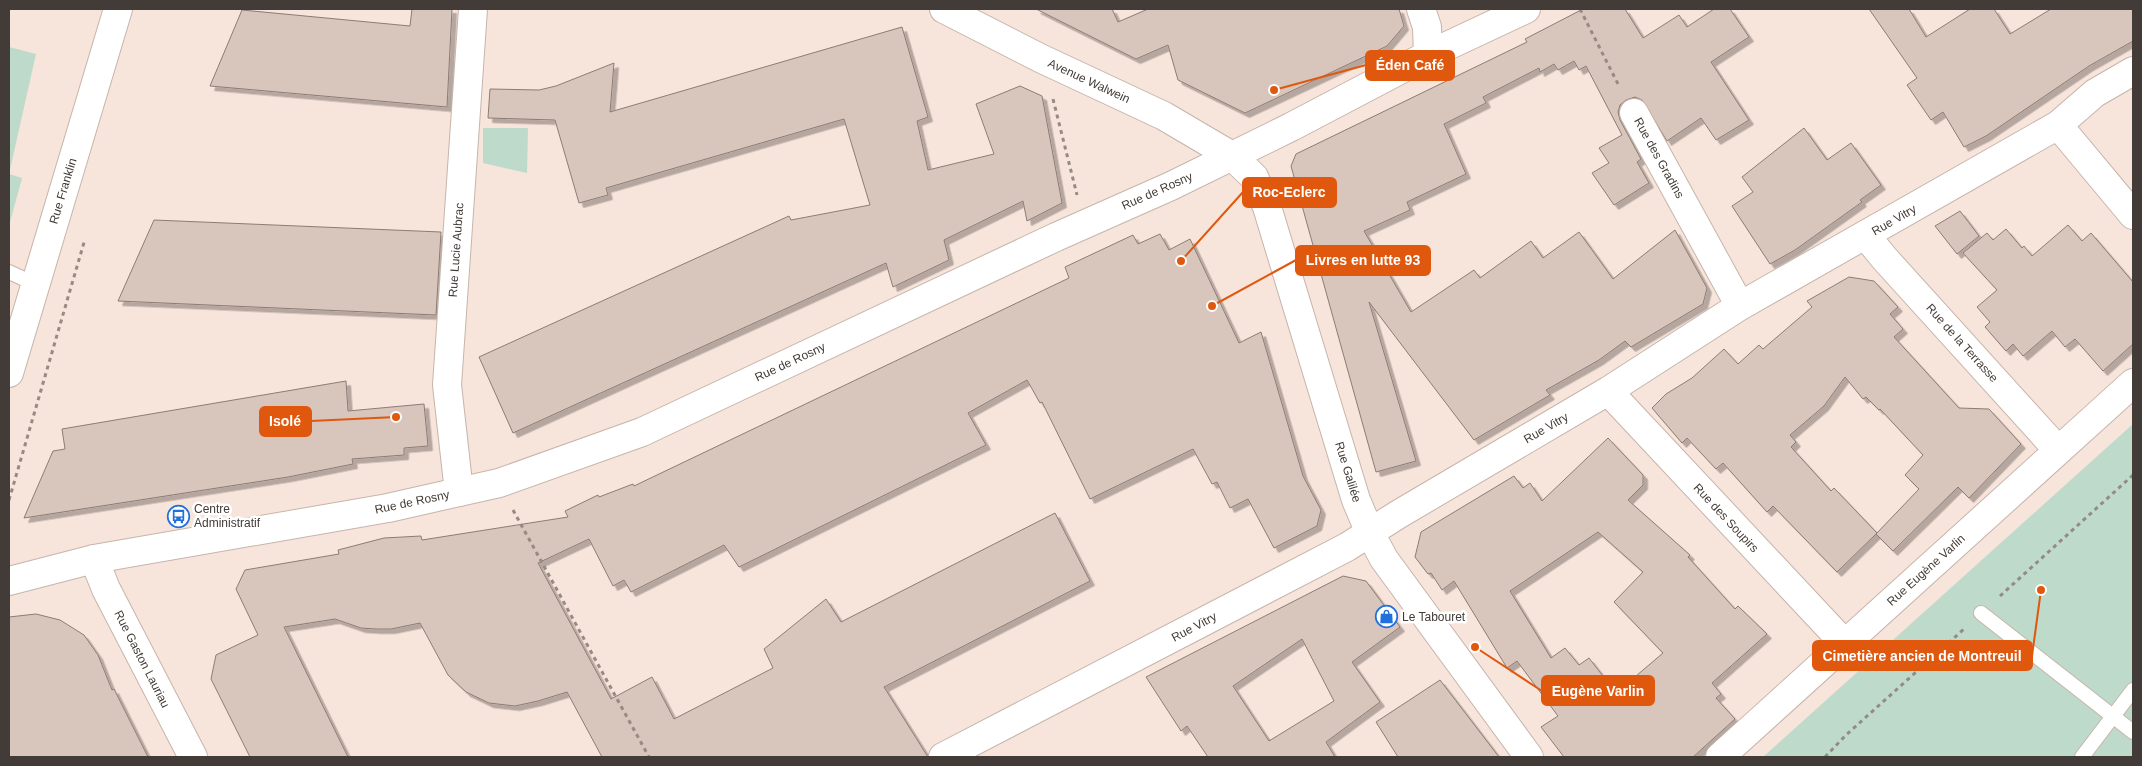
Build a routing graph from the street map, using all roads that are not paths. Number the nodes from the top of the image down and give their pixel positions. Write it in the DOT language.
graph roads {
  1 [pos="116,9"];
  2 [pos="473,9"];
  3 [pos="944,9"];
  4 [pos="1421,9"];
  5 [pos="1526,9"];
  6 [pos="1428,55"];
  7 [pos="2133,71"];
  8 [pos="1634,113"];
  9 [pos="2058,125"];
  10 [pos="1232,156"];
  11 [pos="2133,215"];
  12 [pos="1866,236"];
  13 [pos="9,272"];
  14 [pos="35,284"];
  15 [pos="1740,306"];
  16 [pos="9,373"];
  17 [pos="2133,383"];
  18 [pos="1608,391"];
  19 [pos="2058,450"];
  20 [pos="459,492"];
  21 [pos="1370,533"];
  22 [pos="94,559"];
  23 [pos="9,581"];
  24 [pos="1982,613"];
  25 [pos="1845,644"];
  26 [pos="2133,690"];
  27 [pos="2113,716"];
  28 [pos="2133,732"];
  29 [pos="194,757"];
  30 [pos="943,757"];
  31 [pos="1530,757"];
  32 [pos="1720,757"];
  33 [pos="2082,757"];
  1 -- 14 [label="street, Rue Franklin"];
  2 -- 20 [label="street, Rue Lucie Aubrac"];
  3 -- 10 [label="street, Avenue Walwein"];
  4 -- 6 [label="street"];
  5 -- 6 [label="street, Rue de Rosny"];
  6 -- 10 [label="street, Rue de Rosny"];
  7 -- 9 [label="street, Rue Vitry"];
  8 -- 15 [label="street, Rue des Gradins"];
  9 -- 11 [label="street"];
  9 -- 12 [label="street, Rue Vitry"];
  10 -- 20 [label="street, Rue de Rosny"];
  10 -- 21 [label="street, Rue Galilée"];
  12 -- 15 [label="street, Rue Vitry"];
  12 -- 19 [label="street, Rue de la Terrasse"];
  13 -- 14 [label="lane"];
  14 -- 16 [label="street, Rue Franklin"];
  15 -- 18 [label="street, Rue Vitry"];
  17 -- 19 [label="street, Rue Eugène Varlin"];
  18 -- 21 [label="street, Rue Vitry"];
  18 -- 25 [label="street, Rue des Soupirs"];
  19 -- 25 [label="street, Rue Eugène Varlin"];
  20 -- 22 [label="street, Rue de Rosny"];
  21 -- 30 [label="street, Rue Vitry"];
  21 -- 31 [label="street, Rue Galilée"];
  22 -- 23 [label="street, Rue de Rosny"];
  22 -- 29 [label="street, Rue Gaston Lauriau"];
  24 -- 27 [label="lane"];
  25 -- 32 [label="street, Rue Eugène Varlin"];
  26 -- 27 [label="lane"];
  27 -- 28 [label="lane"];
  27 -- 33 [label="lane"];
}
